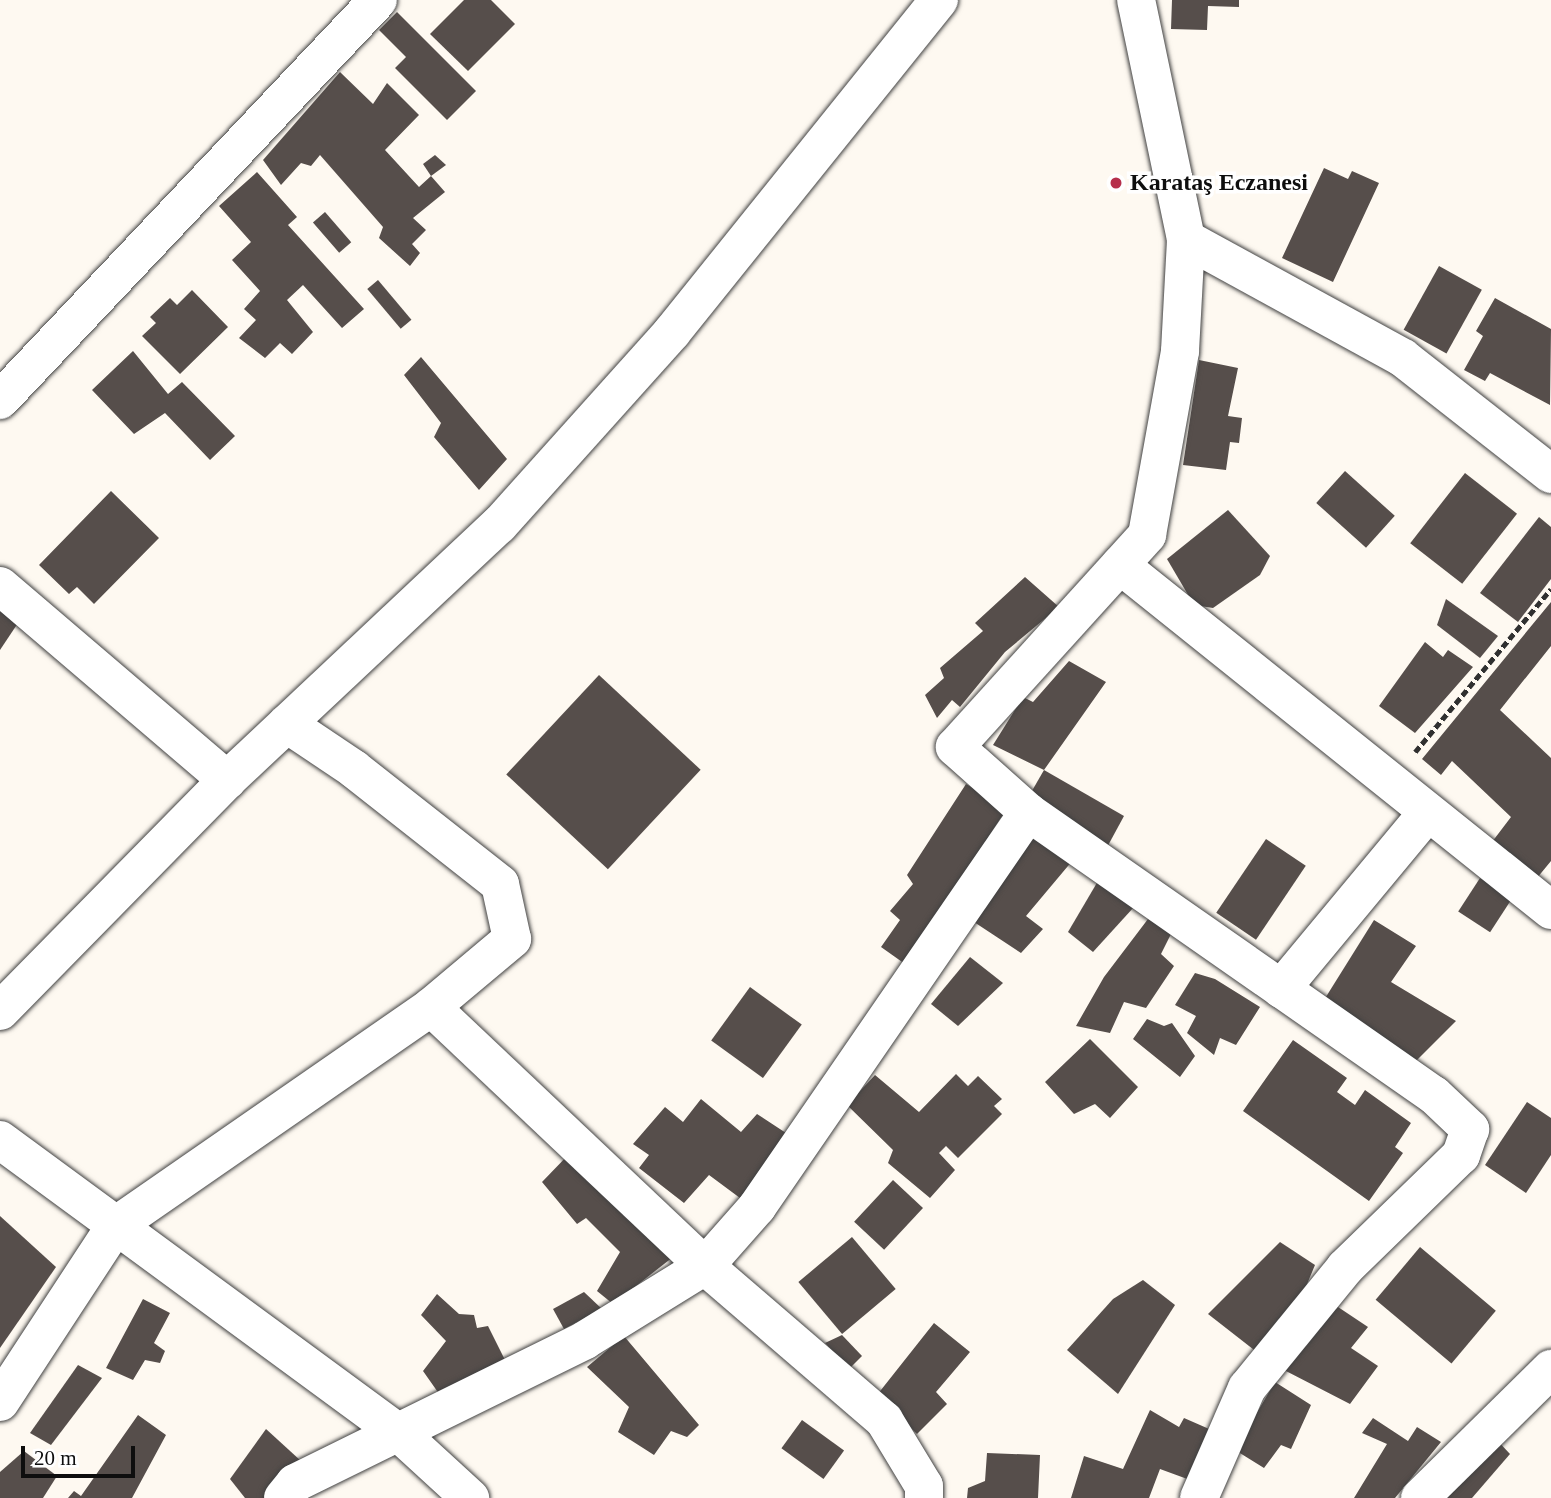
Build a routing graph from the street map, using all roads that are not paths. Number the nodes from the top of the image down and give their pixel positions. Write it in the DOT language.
graph roads {
  1 [pos="939,0"];
  2 [pos="1136,0"];
  3 [pos="357,8"];
  4 [pos="1186,239"];
  5 [pos="0,400"];
  6 [pos="1551,474"];
  7 [pos="1120,565"];
  8 [pos="0,586"];
  9 [pos="287,724"];
  10 [pos="227,780"];
  11 [pos="1028,812"];
  12 [pos="1427,813"];
  13 [pos="1551,910"];
  14 [pos="1281,989"];
  15 [pos="431,1007"];
  16 [pos="0,1011"];
  17 [pos="0,1140"];
  18 [pos="116,1226"];
  19 [pos="705,1266"];
  20 [pos="1551,1369"];
  21 [pos="0,1402"];
  22 [pos="398,1432"];
  23 [pos="283,1498"];
  24 [pos="470,1498"];
  25 [pos="924,1498"];
  26 [pos="1199,1498"];
  27 [pos="1420,1498"];
  1 -- 9 [label="street"];
  2 -- 4 [label="street"];
  3 -- 5 [label="street"];
  4 -- 6 [label="street"];
  4 -- 7 [label="street"];
  7 -- 11 [label="street"];
  7 -- 12 [label="street"];
  8 -- 10 [label="street"];
  9 -- 10 [label="street"];
  9 -- 15 [label="street"];
  10 -- 16 [label="street"];
  11 -- 14 [label="street"];
  11 -- 19 [label="street"];
  12 -- 13 [label="street"];
  12 -- 14 [label="street"];
  14 -- 26 [label="street"];
  15 -- 18 [label="street"];
  15 -- 19 [label="street"];
  17 -- 18 [label="street"];
  18 -- 21 [label="street"];
  18 -- 22 [label="street"];
  19 -- 22 [label="street"];
  19 -- 25 [label="street"];
  20 -- 27 [label="street"];
  22 -- 23 [label="street"];
  22 -- 24 [label="street"];
}
